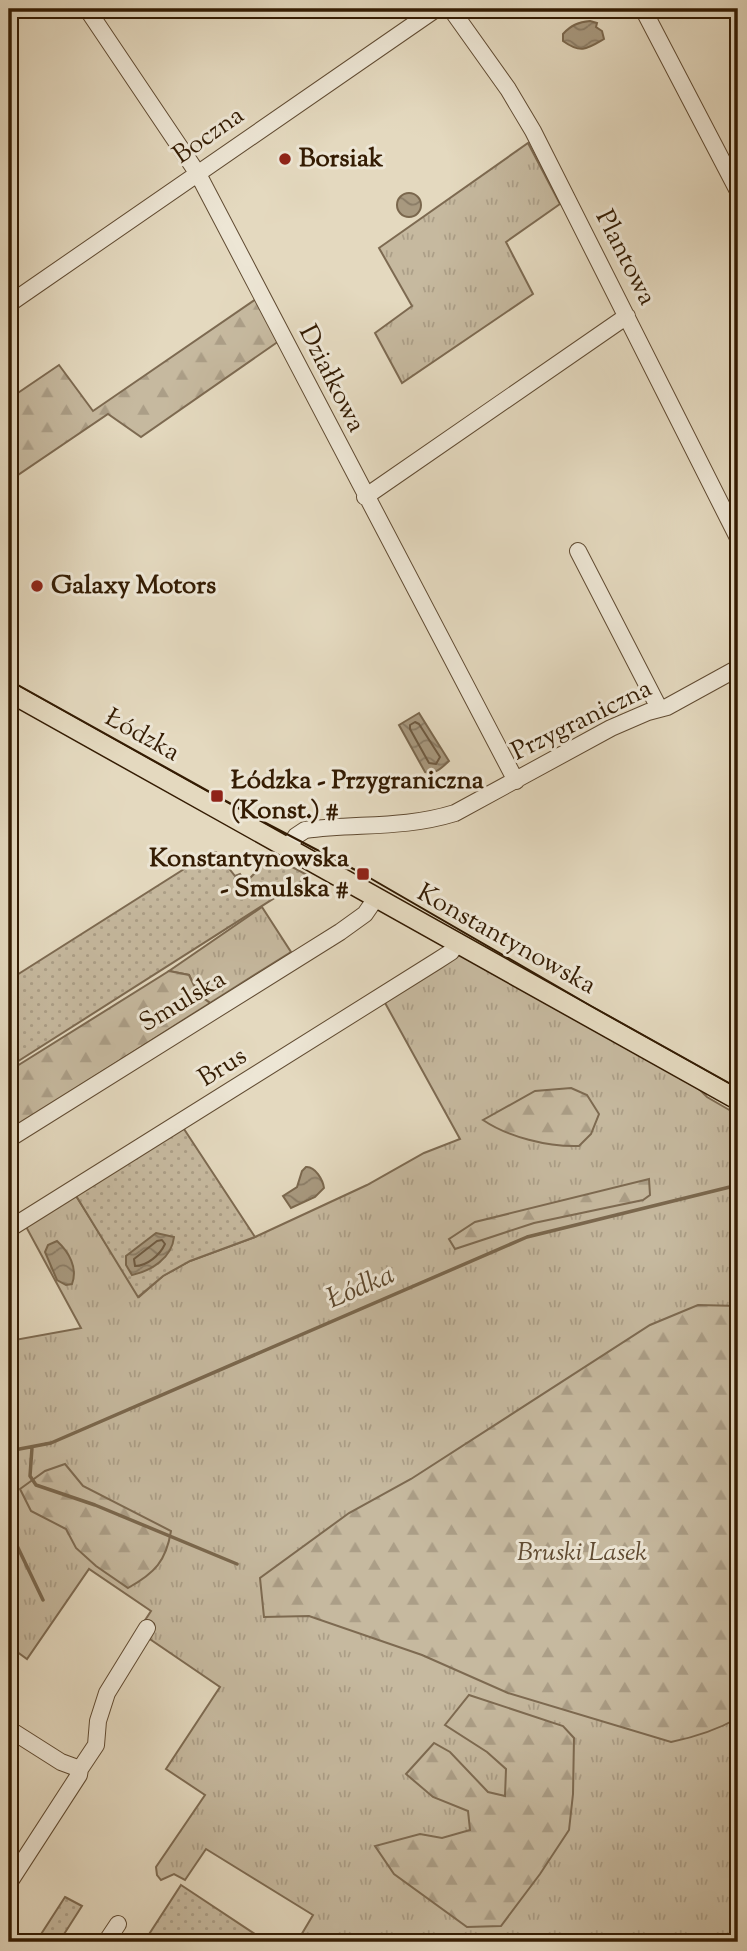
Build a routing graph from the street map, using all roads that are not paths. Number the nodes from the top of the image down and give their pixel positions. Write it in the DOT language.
graph roads {
  1 [pos="87,9"];
  2 [pos="436,9"];
  3 [pos="452,9"];
  4 [pos="643,9"];
  5 [pos="198,174"];
  6 [pos="738,191"];
  7 [pos="9,304"];
  8 [pos="627,316"];
  9 [pos="365,497"];
  10 [pos="738,538"];
  11 [pos="578,551"];
  12 [pos="738,668"];
  13 [pos="9,692"];
  14 [pos="659,708"];
  15 [pos="516,781"];
  16 [pos="249,826"];
  17 [pos="288,848"];
  18 [pos="376,898"];
  19 [pos="458,942"];
  20 [pos="738,1100"];
  21 [pos="9,1139"];
  22 [pos="9,1229"];
  23 [pos="147,1628"];
  24 [pos="9,1729"];
  25 [pos="80,1769"];
  26 [pos="11,1874"];
  27 [pos="118,1924"];
  28 [pos="106,1942"];
  1 -- 5 [label="street, Działkowa"];
  2 -- 5 [label="street, Boczna"];
  3 -- 8 [label="street, Plantowa"];
  4 -- 6 [label="street"];
  5 -- 7 [label="street, Boczna"];
  5 -- 9 [label="street, Działkowa"];
  8 -- 9 [label="street"];
  8 -- 10 [label="street, Plantowa"];
  9 -- 15 [label="street, Działkowa"];
  11 -- 14 [label="street"];
  12 -- 14 [label="street, Przygraniczna"];
  13 -- 16 [label="main road, Łódzka"];
  14 -- 15 [label="street, Przygraniczna"];
  15 -- 17 [label="street, Przygraniczna"];
  16 -- 17 [label="main road, Konstantynowska"];
  17 -- 18 [label="main road, Konstantynowska"];
  18 -- 19 [label="main road, Konstantynowska"];
  18 -- 21 [label="street, Smulska"];
  19 -- 20 [label="main road, Konstantynowska"];
  19 -- 22 [label="street, Brus"];
  23 -- 25 [label="street"];
  24 -- 25 [label="street"];
  25 -- 26 [label="street"];
  27 -- 28 [label="street"];
}
